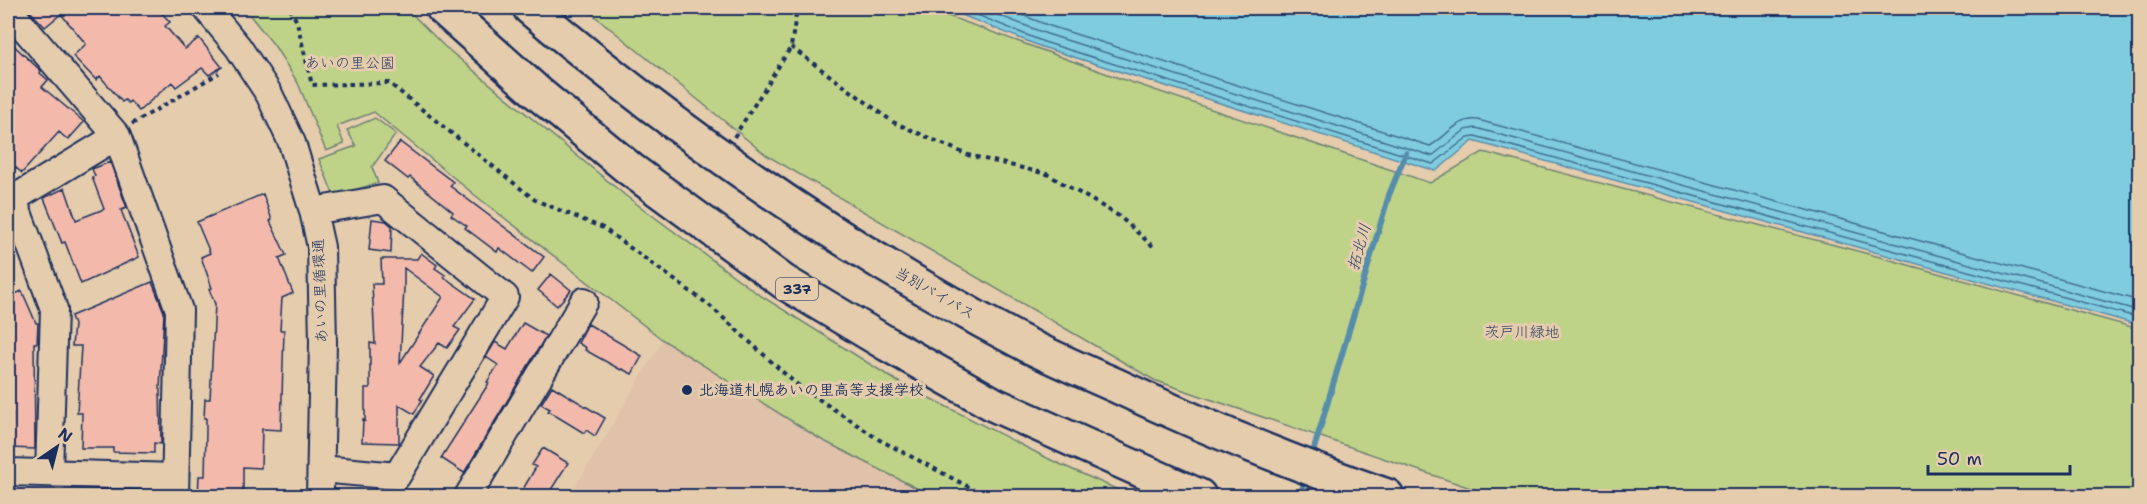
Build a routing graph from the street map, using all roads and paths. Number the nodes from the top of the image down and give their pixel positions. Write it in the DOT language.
graph roads {
  1 [pos="206,8"];
  2 [pos="290,8"];
  3 [pos="443,8"];
  4 [pos="530,8"];
  5 [pos="797,8"];
  6 [pos="8,9"];
  7 [pos="791,47"];
  8 [pos="219,73"];
  9 [pos="122,132"];
  10 [pos="722,157"];
  11 [pos="10,197"];
  12 [pos="313,211"];
  13 [pos="1155,248"];
  14 [pos="584,301"];
  15 [pos="321,469"];
  16 [pos="8,472"];
  17 [pos="49,473"];
  18 [pos="175,487"];
  19 [pos="320,496"];
  20 [pos="468,496"];
  21 [pos="986,496"];
  22 [pos="1199,496"];
  23 [pos="1387,496"];
  1 -- 12 [label="street, あいの里循環通"];
  2 -- 21 [label="path"];
  3 -- 22 [label="highway, 337"];
  4 -- 10 [label="highway, 当別バイパス"];
  5 -- 7 [label="path"];
  6 -- 9 [label="street"];
  7 -- 10 [label="path"];
  7 -- 13 [label="path"];
  8 -- 9 [label="path"];
  9 -- 11 [label="street"];
  9 -- 18 [label="street"];
  10 -- 23 [label="highway, 当別バイパス"];
  11 -- 17 [label="street"];
  12 -- 15 [label="street, あいの里循環通"];
  12 -- 15 [label="street"];
  14 -- 20 [label="street"];
  15 -- 19 [label="street, あいの里循環通"];
  16 -- 17 [label="street"];
  17 -- 18 [label="street"];
}
